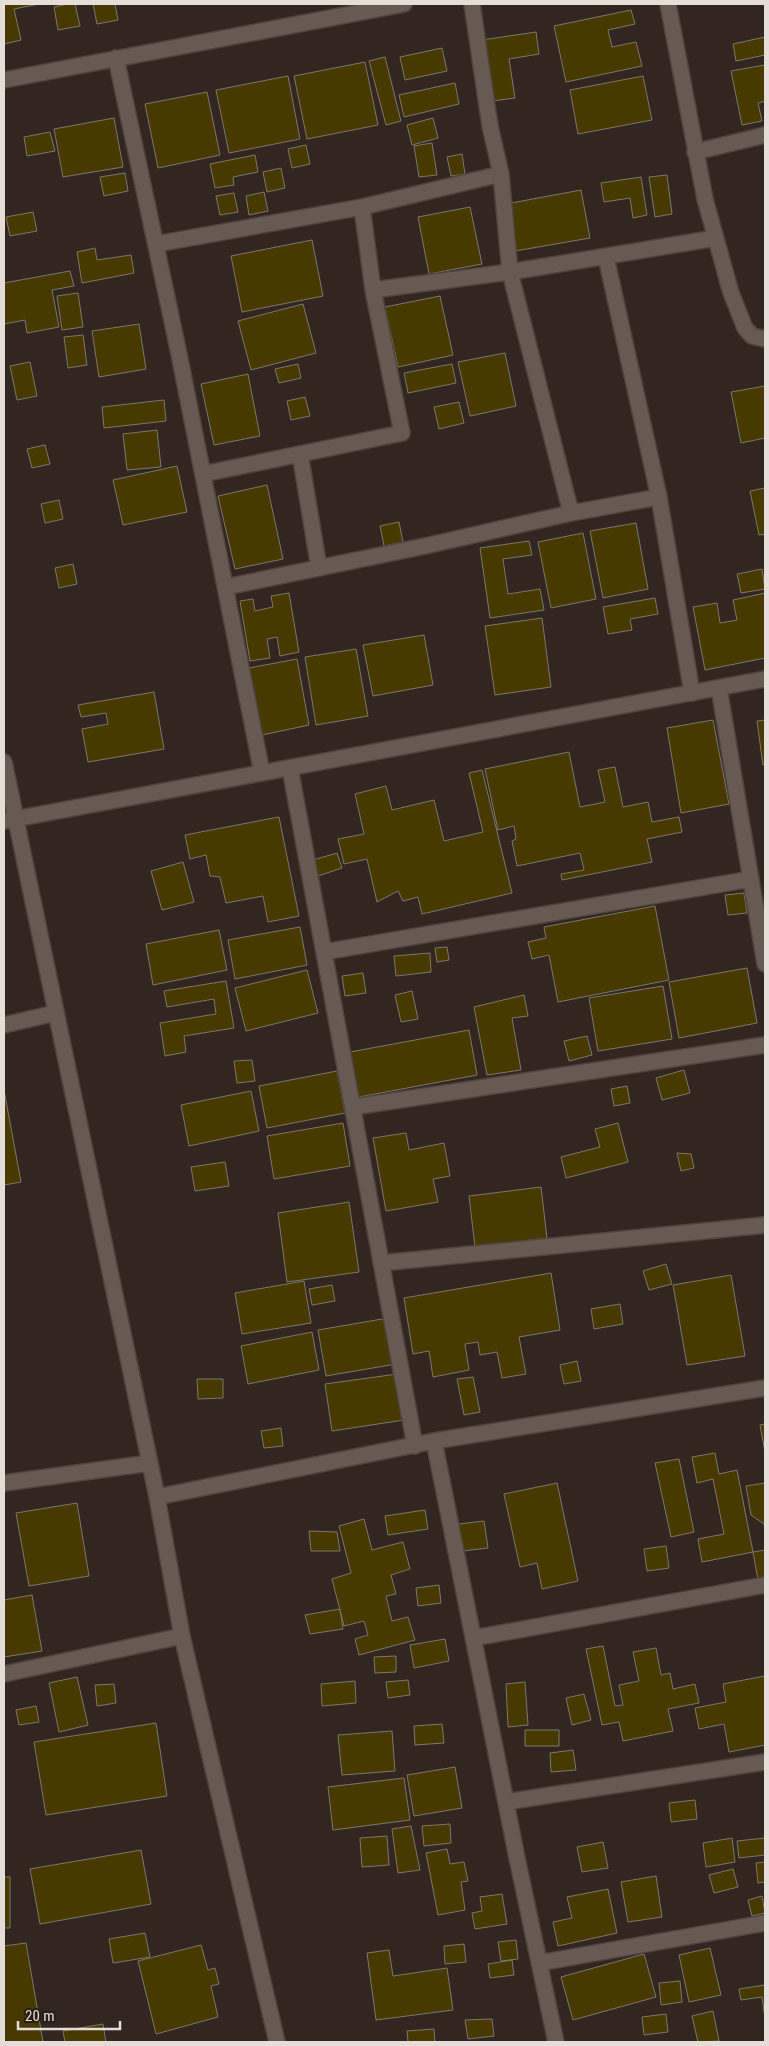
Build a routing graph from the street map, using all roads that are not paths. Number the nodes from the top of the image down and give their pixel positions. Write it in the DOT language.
graph roads {
  1 [pos="404,4"];
  2 [pos="472,4"];
  3 [pos="668,4"];
  4 [pos="116,58"];
  5 [pos="4,80"];
  6 [pos="765,135"];
  7 [pos="695,152"];
  8 [pos="501,174"];
  9 [pos="362,207"];
  10 [pos="716,238"];
  11 [pos="156,244"];
  12 [pos="606,257"];
  13 [pos="510,272"];
  14 [pos="373,290"];
  15 [pos="765,339"];
  16 [pos="300,454"];
  17 [pos="203,474"];
  18 [pos="659,497"];
  19 [pos="571,513"];
  20 [pos="319,568"];
  21 [pos="226,587"];
  22 [pos="765,679"];
  23 [pos="719,688"];
  24 [pos="692,692"];
  25 [pos="4,762"];
  26 [pos="290,768"];
  27 [pos="262,773"];
  28 [pos="9,820"];
  29 [pos="751,879"];
  30 [pos="324,952"];
  31 [pos="765,964"];
  32 [pos="55,1013"];
  33 [pos="4,1025"];
  34 [pos="765,1045"];
  35 [pos="352,1107"];
  36 [pos="765,1225"];
  37 [pos="381,1263"];
  38 [pos="765,1388"];
  39 [pos="434,1441"];
  40 [pos="416,1446"];
  41 [pos="150,1463"];
  42 [pos="4,1483"];
  43 [pos="157,1498"];
  44 [pos="765,1585"];
  45 [pos="182,1636"];
  46 [pos="474,1638"];
  47 [pos="4,1674"];
  48 [pos="765,1762"];
  49 [pos="506,1802"];
  50 [pos="765,1923"];
  51 [pos="539,1963"];
  52 [pos="276,2042"];
  53 [pos="556,2042"];
  1 -- 4 [label="street"];
  2 -- 8 [label="street"];
  3 -- 7 [label="street"];
  4 -- 5 [label="street"];
  4 -- 11 [label="street"];
  6 -- 7 [label="street"];
  7 -- 10 [label="street"];
  8 -- 9 [label="street"];
  8 -- 13 [label="street"];
  9 -- 11 [label="street"];
  9 -- 14 [label="street"];
  10 -- 12 [label="street"];
  10 -- 15 [label="street"];
  11 -- 17 [label="street"];
  12 -- 13 [label="street"];
  12 -- 18 [label="street"];
  13 -- 14 [label="street"];
  13 -- 19 [label="street"];
  14 -- 16 [label="street"];
  16 -- 17 [label="street"];
  16 -- 20 [label="street"];
  17 -- 21 [label="street"];
  18 -- 19 [label="street"];
  18 -- 24 [label="street"];
  19 -- 20 [label="street"];
  20 -- 21 [label="street"];
  21 -- 27 [label="street"];
  22 -- 23 [label="street"];
  23 -- 24 [label="street"];
  23 -- 29 [label="street"];
  24 -- 26 [label="street"];
  25 -- 28 [label="street"];
  26 -- 27 [label="street"];
  26 -- 30 [label="street"];
  27 -- 28 [label="street"];
  28 -- 32 [label="street"];
  29 -- 30 [label="street"];
  29 -- 31 [label="street"];
  30 -- 35 [label="street"];
  32 -- 33 [label="street"];
  32 -- 41 [label="street"];
  34 -- 35 [label="street"];
  35 -- 37 [label="street"];
  36 -- 37 [label="street"];
  37 -- 40 [label="street"];
  38 -- 39 [label="street"];
  39 -- 40 [label="street"];
  39 -- 46 [label="street"];
  40 -- 43 [label="street"];
  41 -- 42 [label="street"];
  41 -- 43 [label="street"];
  43 -- 45 [label="street"];
  44 -- 46 [label="street"];
  45 -- 47 [label="street"];
  45 -- 52 [label="street"];
  46 -- 49 [label="street"];
  48 -- 49 [label="street"];
  49 -- 51 [label="street"];
  50 -- 51 [label="street"];
  51 -- 53 [label="street"];
}
